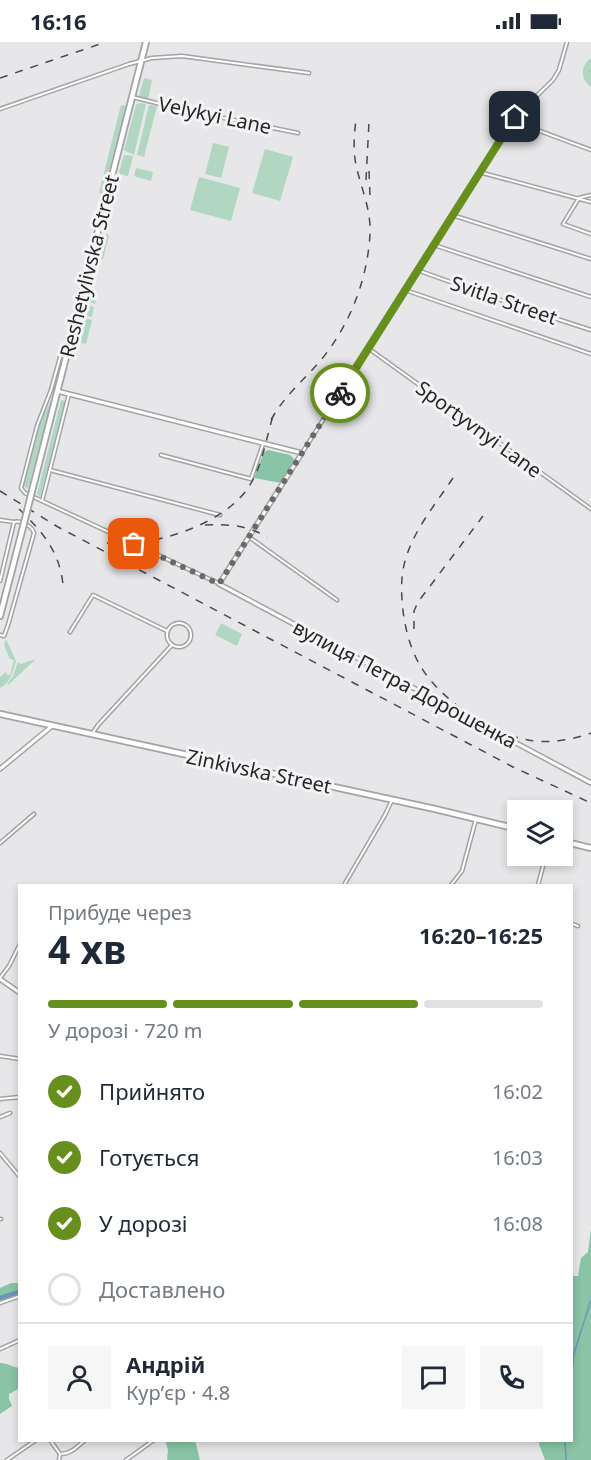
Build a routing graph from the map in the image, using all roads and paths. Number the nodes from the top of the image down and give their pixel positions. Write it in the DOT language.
graph roads {
  1 [pos="146,42"];
  2 [pos="567,42"];
  3 [pos="142,61"];
  4 [pos="309,73"];
  5 [pos="132,98"];
  6 [pos="0,109"];
  7 [pos="513,121"];
  8 [pos="298,133"];
  9 [pos="591,150"];
  10 [pos="479,172"];
  11 [pos="591,195"];
  12 [pos="579,198"];
  13 [pos="591,202"];
  14 [pos="452,214"];
  15 [pos="591,234"];
  16 [pos="433,245"];
  17 [pos="591,252"];
  18 [pos="589,259"];
  19 [pos="417,270"];
  20 [pos="405,290"];
  21 [pos="591,297"];
  22 [pos="591,330"];
  23 [pos="368,348"];
  24 [pos="591,354"];
  25 [pos="54,391"];
  26 [pos="69,394"];
  27 [pos="264,443"];
  28 [pos="302,453"];
  29 [pos="161,455"];
  30 [pos="50,470"];
  31 [pos="42,501"];
  32 [pos="591,509"];
  33 [pos="220,515"];
  34 [pos="0,520"];
  35 [pos="14,522"];
  36 [pos="249,537"];
  37 [pos="0,581"];
  38 [pos="219,584"];
  39 [pos="337,600"];
  40 [pos="0,616"];
  41 [pos="167,631"];
  42 [pos="70,632"];
  43 [pos="0,635"];
  44 [pos="172,645"];
  45 [pos="0,714"];
  46 [pos="52,726"];
  47 [pos="92,734"];
  48 [pos="0,769"];
  49 [pos="591,783"];
  50 [pos="392,800"];
  51 [pos="34,814"];
  52 [pos="476,819"];
  53 [pos="507,827"];
  54 [pos="0,843"];
  55 [pos="573,844"];
  56 [pos="591,848"];
  57 [pos="543,866"];
  58 [pos="345,884"];
  59 [pos="452,884"];
  60 [pos="538,884"];
  61 [pos="573,924"];
  62 [pos="578,926"];
  63 [pos="18,948"];
  64 [pos="0,979"];
  65 [pos="18,992"];
  66 [pos="0,1056"];
  67 [pos="18,1059"];
  68 [pos="18,1097"];
  69 [pos="0,1099"];
  70 [pos="10,1113"];
  71 [pos="0,1117"];
  72 [pos="0,1153"];
  73 [pos="18,1175"];
  74 [pos="18,1297"];
  75 [pos="0,1303"];
  76 [pos="18,1341"];
  77 [pos="0,1349"];
  78 [pos="33,1442"];
  79 [pos="51,1442"];
  80 [pos="83,1442"];
  81 [pos="151,1442"];
  82 [pos="60,1454"];
  83 [pos="7,1460"];
  84 [pos="59,1460"];
  85 [pos="126,1460"];
  1 -- 3 [label="main road, Reshetylivska Street"];
  2 -- 7 [label="street"];
  3 -- 4 [label="street"];
  3 -- 5 [label="main road, Reshetylivska Street"];
  3 -- 6 [label="street"];
  5 -- 8 [label="street, Velykyi Lane"];
  5 -- 25 [label="main road, Reshetylivska Street"];
  7 -- 9 [label="street"];
  7 -- 10 [label="street"];
  10 -- 12 [label="street"];
  10 -- 14 [label="street"];
  11 -- 12 [label="street"];
  12 -- 13 [label="street"];
  12 -- 15 [label="street"];
  14 -- 16 [label="street"];
  14 -- 18 [label="street"];
  16 -- 19 [label="street"];
  16 -- 21 [label="street"];
  17 -- 18 [label="street"];
  19 -- 20 [label="street"];
  19 -- 22 [label="street, Svitla Street"];
  20 -- 23 [label="street"];
  20 -- 24 [label="street"];
  23 -- 28 [label="street"];
  23 -- 32 [label="street, Sportyvnyi Lane"];
  25 -- 26 [label="street"];
  25 -- 31 [label="street"];
  25 -- 40 [label="main road, Reshetylivska Street, bridge"];
  26 -- 27 [label="street"];
  26 -- 30 [label="street"];
  27 -- 28 [label="street"];
  27 -- 29 [label="street"];
  28 -- 36 [label="street"];
  30 -- 31 [label="street"];
  30 -- 33 [label="street"];
  31 -- 38 [label="street"];
  34 -- 35 [label="street"];
  35 -- 37 [label="street"];
  35 -- 43 [label="street"];
  36 -- 38 [label="street"];
  36 -- 39 [label="street"];
  38 -- 49 [label="street, вулиця Петра Дорошенка"];
  41 -- 42 [label="street"];
  41 -- 44 [label="street"];
  41 -- 44 [label="street"];
  44 -- 47 [label="street"];
  45 -- 46 [label="main road, Zinkivska Street"];
  46 -- 47 [label="main road, Zinkivska Street"];
  46 -- 48 [label="street"];
  47 -- 50 [label="main road, Zinkivska Street"];
  50 -- 52 [label="main road, Zinkivska Street"];
  50 -- 58 [label="street"];
  51 -- 54 [label="street"];
  52 -- 53 [label="main road, Zinkivska Street"];
  52 -- 59 [label="street"];
  55 -- 56 [label="main road"];
  57 -- 60 [label="street"];
  61 -- 62 [label="street"];
  63 -- 64 [label="street"];
  64 -- 65 [label="street"];
  66 -- 67 [label="street"];
  68 -- 69 [label="street"];
  70 -- 71 [label="street"];
  72 -- 73 [label="street"];
  74 -- 75 [label="street"];
  76 -- 77 [label="street"];
  78 -- 83 [label="street"];
  79 -- 82 [label="street"];
  80 -- 82 [label="street"];
  81 -- 85 [label="street"];
  82 -- 84 [label="street"];
}
